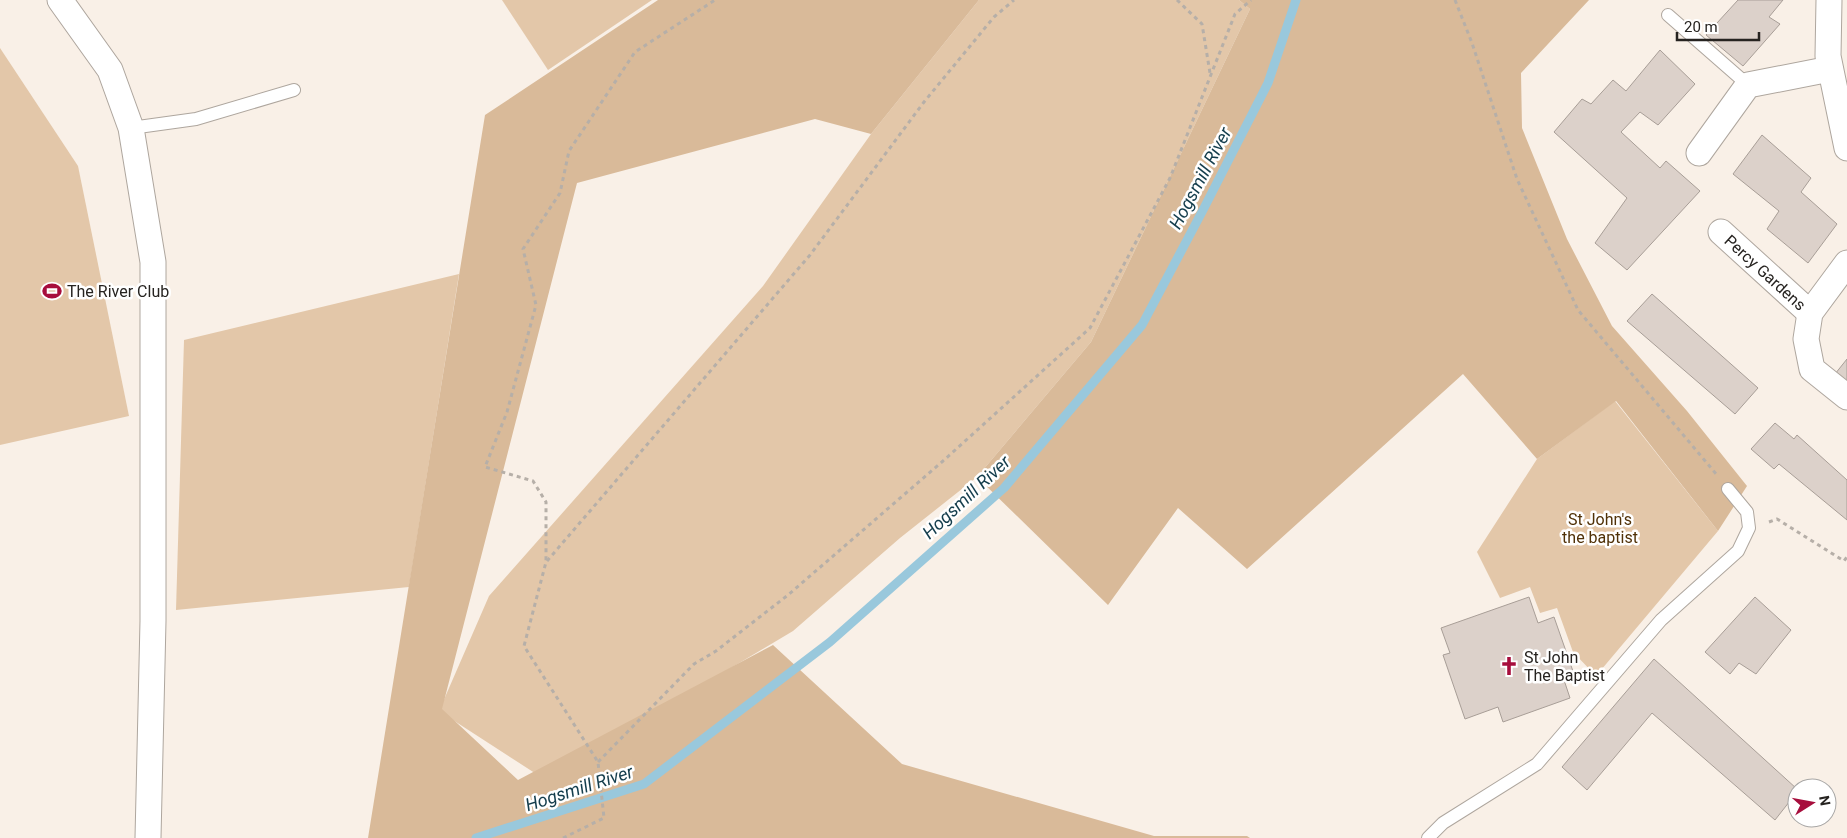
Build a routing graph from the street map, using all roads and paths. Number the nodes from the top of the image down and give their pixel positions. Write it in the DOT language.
graph roads {
  1 [pos="60,0"];
  2 [pos="715,0"];
  3 [pos="1014,0"];
  4 [pos="1177,0"];
  5 [pos="1251,0"];
  6 [pos="1454,0"];
  7 [pos="1829,0"];
  8 [pos="1668,16"];
  9 [pos="1830,69"];
  10 [pos="1210,74"];
  11 [pos="1748,85"];
  12 [pos="294,90"];
  13 [pos="131,128"];
  14 [pos="1847,148"];
  15 [pos="1699,153"];
  16 [pos="1722,232"];
  17 [pos="1847,263"];
  18 [pos="1810,313"];
  19 [pos="1847,398"];
  20 [pos="1728,489"];
  21 [pos="1750,528"];
  22 [pos="1847,557"];
  23 [pos="546,562"];
  24 [pos="598,762"];
  25 [pos="148,838"];
  26 [pos="564,838"];
  27 [pos="1428,838"];
  1 -- 13 [label="street"];
  2 -- 23 [label="path"];
  3 -- 23 [label="path"];
  4 -- 10 [label="path"];
  5 -- 10 [label="path"];
  6 -- 20 [label="path"];
  7 -- 9 [label="street"];
  8 -- 11 [label="lane"];
  9 -- 11 [label="street"];
  9 -- 14 [label="street"];
  10 -- 24 [label="path"];
  11 -- 15 [label="street"];
  12 -- 13 [label="lane"];
  13 -- 25 [label="street"];
  16 -- 18 [label="street, Percy Gardens"];
  17 -- 18 [label="street, Percy Gardens"];
  18 -- 19 [label="street, Percy Gardens"];
  20 -- 21 [label="lane"];
  21 -- 22 [label="path"];
  21 -- 27 [label="lane"];
  23 -- 24 [label="path"];
  24 -- 26 [label="path"];
}
